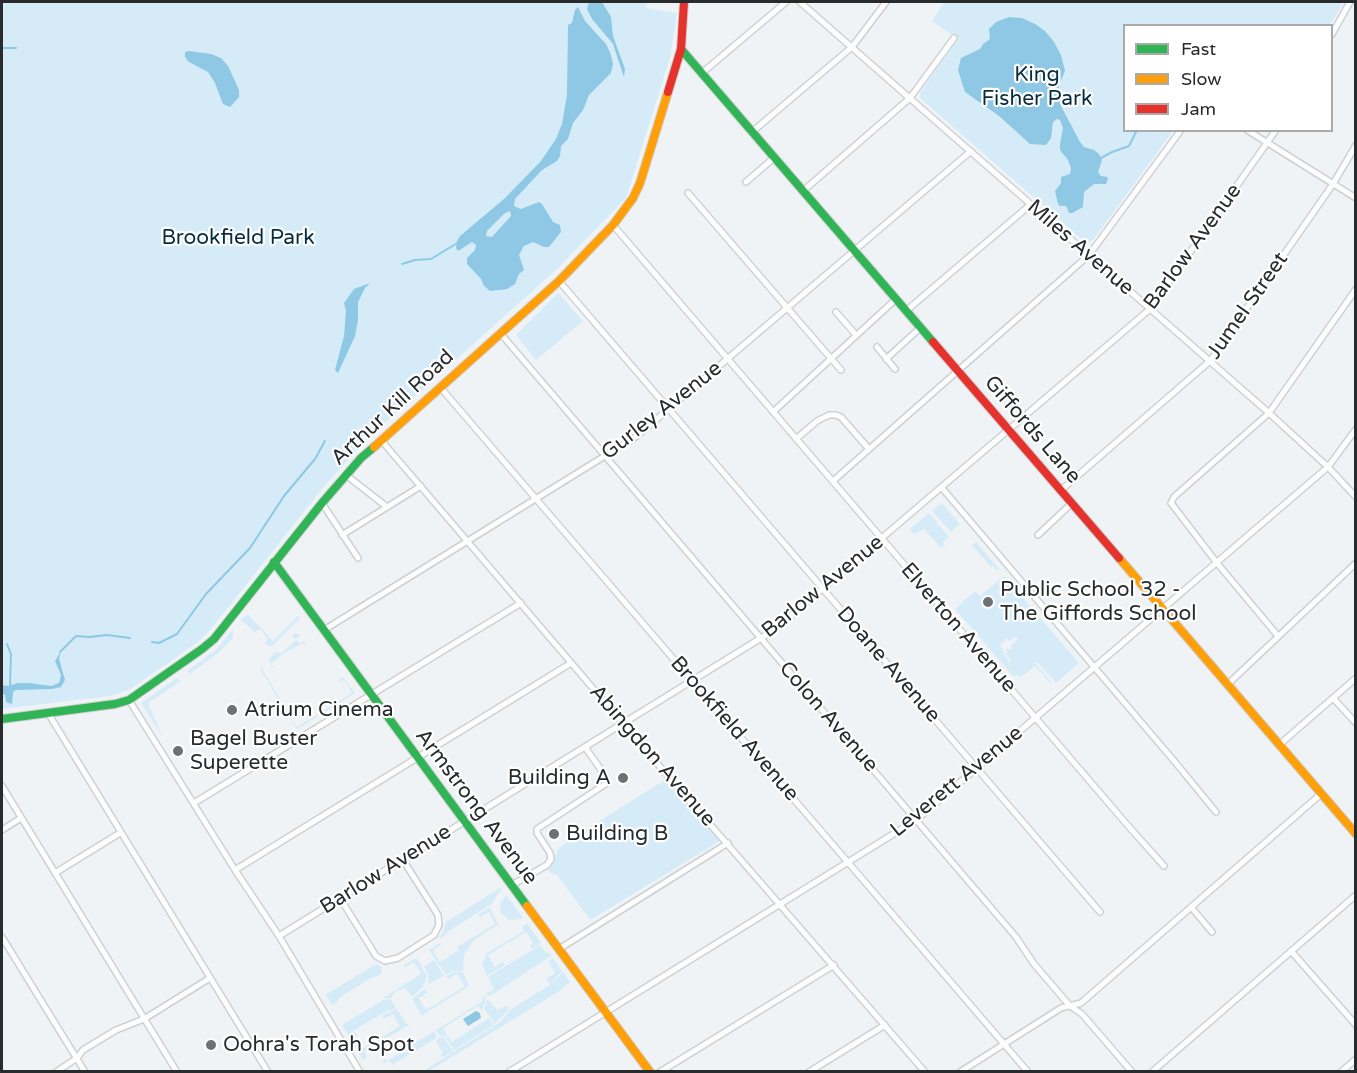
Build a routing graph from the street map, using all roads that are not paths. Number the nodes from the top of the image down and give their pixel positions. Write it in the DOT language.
graph roads {
  1 [pos="684,2"];
  2 [pos="786,2"];
  3 [pos="800,2"];
  4 [pos="886,2"];
  5 [pos="1350,2"];
  6 [pos="1333,32"];
  7 [pos="954,38"];
  8 [pos="852,47"];
  9 [pos="681,49"];
  10 [pos="702,73"];
  11 [pos="910,98"];
  12 [pos="752,132"];
  13 [pos="1180,132"];
  14 [pos="1250,132"];
  15 [pos="1275,132"];
  16 [pos="1269,143"];
  17 [pos="1356,145"];
  18 [pos="971,151"];
  19 [pos="775,158"];
  20 [pos="746,182"];
  21 [pos="1334,184"];
  22 [pos="803,191"];
  23 [pos="688,193"];
  24 [pos="1356,198"];
  25 [pos="1030,205"];
  26 [pos="613,225"];
  27 [pos="855,251"];
  28 [pos="1089,255"];
  29 [pos="559,281"];
  30 [pos="1356,289"];
  31 [pos="896,299"];
  32 [pos="788,309"];
  33 [pos="1150,309"];
  34 [pos="906,311"];
  35 [pos="836,312"];
  36 [pos="921,328"];
  37 [pos="501,334"];
  38 [pos="856,335"];
  39 [pos="877,348"];
  40 [pos="729,358"];
  41 [pos="831,358"];
  42 [pos="886,359"];
  43 [pos="1210,361"];
  44 [pos="895,369"];
  45 [pos="841,370"];
  46 [pos="957,370"];
  47 [pos="440,387"];
  48 [pos="669,410"];
  49 [pos="773,412"];
  50 [pos="1269,413"];
  51 [pos="1356,429"];
  52 [pos="1008,431"];
  53 [pos="796,439"];
  54 [pos="381,440"];
  55 [pos="868,448"];
  56 [pos="606,457"];
  57 [pos="1328,466"];
  58 [pos="346,475"];
  59 [pos="833,481"];
  60 [pos="421,486"];
  61 [pos="942,488"];
  62 [pos="1060,491"];
  63 [pos="1356,497"];
  64 [pos="537,499"];
  65 [pos="322,504"];
  66 [pos="1071,504"];
  67 [pos="387,507"];
  68 [pos="342,535"];
  69 [pos="1038,535"];
  70 [pos="882,539"];
  71 [pos="467,541"];
  72 [pos="358,558"];
  73 [pos="274,562"];
  74 [pos="1217,563"];
  75 [pos="1356,563"];
  76 [pos="823,589"];
  77 [pos="521,603"];
  78 [pos="1163,610"];
  79 [pos="324,630"];
  80 [pos="1278,636"];
  81 [pos="761,639"];
  82 [pos="571,663"];
  83 [pos="1095,668"];
  84 [pos="1356,678"];
  85 [pos="692,681"];
  86 [pos="1227,685"];
  87 [pos="370,695"];
  88 [pos="1334,698"];
  89 [pos="129,700"];
  90 [pos="48,713"];
  91 [pos="1036,718"];
  92 [pos="2,719"];
  93 [pos="623,723"];
  94 [pos="1356,723"];
  95 [pos="1279,745"];
  96 [pos="585,747"];
  97 [pos="418,758"];
  98 [pos="977,769"];
  99 [pos="2,786"];
  100 [pos="1321,794"];
  101 [pos="194,803"];
  102 [pos="1216,812"];
  103 [pos="21,818"];
  104 [pos="916,820"];
  105 [pos="465,822"];
  106 [pos="2,830"];
  107 [pos="120,833"];
  108 [pos="1356,834"];
  109 [pos="728,843"];
  110 [pos="403,860"];
  111 [pos="849,863"];
  112 [pos="1164,866"];
  113 [pos="235,870"];
  114 [pos="55,873"];
  115 [pos="512,885"];
  116 [pos="1356,895"];
  117 [pos="340,898"];
  118 [pos="781,904"];
  119 [pos="1191,907"];
  120 [pos="1100,912"];
  121 [pos="1212,932"];
  122 [pos="279,936"];
  123 [pos="2,937"];
  124 [pos="559,949"];
  125 [pos="1291,951"];
  126 [pos="834,965"];
  127 [pos="210,978"];
  128 [pos="1070,1006"];
  129 [pos="606,1012"];
  130 [pos="144,1019"];
  131 [pos="885,1025"];
  132 [pos="1356,1025"];
  133 [pos="1004,1044"];
  134 [pos="77,1058"];
  135 [pos="1356,1059"];
  136 [pos="56,1071"];
  137 [pos="85,1071"];
  138 [pos="177,1071"];
  139 [pos="268,1071"];
  140 [pos="360,1071"];
  141 [pos="509,1071"];
  142 [pos="650,1071"];
  143 [pos="660,1071"];
  144 [pos="809,1071"];
  145 [pos="925,1071"];
  146 [pos="960,1071"];
  147 [pos="1028,1071"];
  148 [pos="1132,1071"];
  149 [pos="1152,1071"];
  150 [pos="1341,1071"];
  1 -- 9 [label="street, Arthur Kill Road"];
  2 -- 10 [label="street"];
  3 -- 8 [label="street, Miles Avenue"];
  4 -- 8 [label="street"];
  5 -- 6 [label="street"];
  7 -- 11 [label="street"];
  8 -- 11 [label="street, Miles Avenue"];
  8 -- 12 [label="street"];
  9 -- 10 [label="street, Giffords Lane"];
  9 -- 26 [label="street, Arthur Kill Road"];
  10 -- 12 [label="street, Giffords Lane"];
  11 -- 18 [label="street, Miles Avenue"];
  11 -- 22 [label="street"];
  12 -- 19 [label="street, Giffords Lane"];
  13 -- 28 [label="street"];
  14 -- 16 [label="street"];
  15 -- 16 [label="street, Barlow Avenue"];
  16 -- 21 [label="street"];
  16 -- 33 [label="street, Barlow Avenue"];
  17 -- 21 [label="street, Jumel Street"];
  18 -- 25 [label="street, Miles Avenue"];
  18 -- 27 [label="street, Gurley Avenue"];
  19 -- 20 [label="street"];
  19 -- 22 [label="street, Giffords Lane"];
  21 -- 24 [label="street"];
  21 -- 43 [label="street, Jumel Street"];
  22 -- 27 [label="street, Giffords Lane"];
  23 -- 32 [label="street"];
  25 -- 28 [label="street, Miles Avenue"];
  25 -- 34 [label="street"];
  26 -- 29 [label="street, Arthur Kill Road"];
  26 -- 40 [label="street, Elverton Avenue"];
  27 -- 31 [label="street, Giffords Lane"];
  27 -- 32 [label="street, Gurley Avenue"];
  28 -- 33 [label="street, Miles Avenue"];
  28 -- 46 [label="street"];
  29 -- 37 [label="street, Arthur Kill Road"];
  29 -- 48 [label="street, Doane Avenue"];
  30 -- 50 [label="street"];
  31 -- 34 [label="street, Giffords Lane"];
  31 -- 38 [label="street"];
  32 -- 40 [label="street, Gurley Avenue"];
  32 -- 41 [label="street"];
  33 -- 43 [label="street, Miles Avenue"];
  33 -- 52 [label="street, Barlow Avenue"];
  34 -- 36 [label="street, Giffords Lane"];
  35 -- 38 [label="street"];
  36 -- 42 [label="street"];
  36 -- 46 [label="street, Giffords Lane"];
  37 -- 47 [label="street, Arthur Kill Road"];
  37 -- 56 [label="street, Colon Avenue"];
  38 -- 41 [label="street"];
  39 -- 42 [label="street"];
  40 -- 48 [label="street, Gurley Avenue"];
  40 -- 49 [label="street, Elverton Avenue"];
  41 -- 45 [label="street"];
  41 -- 49 [label="street"];
  42 -- 44 [label="street"];
  43 -- 50 [label="street, Miles Avenue"];
  43 -- 62 [label="street, Jumel Street"];
  46 -- 52 [label="street, Giffords Lane"];
  46 -- 55 [label="street"];
  47 -- 54 [label="street, Arthur Kill Road"];
  47 -- 64 [label="street, Brookfield Avenue"];
  48 -- 56 [label="street, Gurley Avenue"];
  48 -- 76 [label="street, Doane Avenue"];
  49 -- 53 [label="street, Elverton Avenue"];
  50 -- 57 [label="street, Miles Avenue"];
  50 -- 74 [label="street"];
  51 -- 57 [label="street, Leverett Avenue"];
  52 -- 61 [label="street, Barlow Avenue"];
  52 -- 62 [label="street, Giffords Lane"];
  53 -- 55 [label="street"];
  53 -- 59 [label="street, Elverton Avenue"];
  54 -- 58 [label="street, Arthur Kill Road"];
  54 -- 60 [label="street, Abingdon Avenue"];
  55 -- 59 [label="street"];
  56 -- 64 [label="street, Gurley Avenue"];
  56 -- 81 [label="street, Colon Avenue"];
  57 -- 63 [label="street, Miles Avenue"];
  57 -- 74 [label="street, Leverett Avenue"];
  58 -- 65 [label="street, Arthur Kill Road"];
  58 -- 67 [label="street"];
  59 -- 70 [label="street, Elverton Avenue"];
  60 -- 67 [label="street"];
  60 -- 71 [label="street, Abingdon Avenue"];
  61 -- 70 [label="street, Barlow Avenue"];
  61 -- 83 [label="street"];
  62 -- 66 [label="street, Giffords Lane"];
  64 -- 71 [label="street, Gurley Avenue"];
  64 -- 85 [label="street, Brookfield Avenue"];
  65 -- 68 [label="street"];
  65 -- 73 [label="street, Arthur Kill Road"];
  66 -- 69 [label="street"];
  66 -- 78 [label="street, Giffords Lane"];
  67 -- 68 [label="street"];
  68 -- 72 [label="street"];
  70 -- 76 [label="street, Barlow Avenue"];
  70 -- 91 [label="street, Elverton Avenue"];
  71 -- 77 [label="street, Abingdon Avenue"];
  71 -- 79 [label="street, Gurley Avenue"];
  73 -- 79 [label="street, Armstrong Avenue"];
  73 -- 89 [label="street, Arthur Kill Road"];
  74 -- 78 [label="street, Leverett Avenue"];
  74 -- 80 [label="street"];
  75 -- 80 [label="street"];
  76 -- 81 [label="street, Barlow Avenue"];
  76 -- 98 [label="street, Doane Avenue"];
  77 -- 82 [label="street, Abingdon Avenue"];
  77 -- 87 [label="street"];
  78 -- 83 [label="street, Leverett Avenue"];
  78 -- 86 [label="street, Giffords Lane"];
  79 -- 87 [label="street, Armstrong Avenue"];
  80 -- 86 [label="street"];
  81 -- 85 [label="street, Barlow Avenue"];
  81 -- 104 [label="street, Colon Avenue"];
  82 -- 93 [label="street, Abingdon Avenue"];
  82 -- 97 [label="street"];
  83 -- 91 [label="street, Leverett Avenue"];
  83 -- 102 [label="street"];
  84 -- 88 [label="street"];
  85 -- 93 [label="street, Barlow Avenue"];
  85 -- 111 [label="street, Brookfield Avenue"];
  86 -- 95 [label="street, Giffords Lane"];
  87 -- 97 [label="street, Armstrong Avenue"];
  87 -- 101 [label="street"];
  88 -- 94 [label="street"];
  88 -- 95 [label="street"];
  89 -- 90 [label="street, Arthur Kill Road"];
  89 -- 101 [label="street"];
  90 -- 92 [label="street, Arthur Kill Road"];
  90 -- 107 [label="street"];
  91 -- 98 [label="street, Leverett Avenue"];
  91 -- 112 [label="street, Elverton Avenue"];
  93 -- 96 [label="street, Barlow Avenue"];
  93 -- 109 [label="street, Abingdon Avenue"];
  95 -- 100 [label="street, Giffords Lane"];
  96 -- 105 [label="street, Barlow Avenue"];
  96 -- 115 [label="street"];
  97 -- 105 [label="street, Armstrong Avenue"];
  97 -- 113 [label="street"];
  98 -- 104 [label="street, Leverett Avenue"];
  98 -- 120 [label="street, Doane Avenue"];
  99 -- 103 [label="street"];
  100 -- 108 [label="street, Giffords Lane"];
  100 -- 119 [label="street"];
  101 -- 113 [label="street"];
  103 -- 106 [label="street"];
  103 -- 114 [label="street"];
  104 -- 111 [label="street, Leverett Avenue"];
  104 -- 128 [label="street, Colon Avenue"];
  105 -- 110 [label="street, Barlow Avenue"];
  105 -- 115 [label="street, Armstrong Avenue"];
  107 -- 114 [label="street"];
  107 -- 127 [label="street"];
  109 -- 118 [label="street, Abingdon Avenue"];
  109 -- 124 [label="street"];
  110 -- 117 [label="street, Barlow Avenue"];
  110 -- 117 [label="street"];
  111 -- 118 [label="street, Leverett Avenue"];
  111 -- 133 [label="street, Brookfield Avenue"];
  113 -- 122 [label="street"];
  114 -- 130 [label="street"];
  115 -- 124 [label="street, Armstrong Avenue"];
  116 -- 125 [label="street"];
  117 -- 122 [label="street, Barlow Avenue"];
  118 -- 126 [label="street, Abingdon Avenue"];
  118 -- 129 [label="street, Leverett Avenue"];
  119 -- 121 [label="street"];
  119 -- 128 [label="street"];
  122 -- 140 [label="street"];
  123 -- 134 [label="street"];
  124 -- 129 [label="street, Armstrong Avenue"];
  125 -- 132 [label="street"];
  125 -- 149 [label="street"];
  126 -- 131 [label="street, Abingdon Avenue"];
  126 -- 143 [label="street"];
  127 -- 130 [label="street"];
  127 -- 139 [label="street"];
  128 -- 133 [label="street"];
  128 -- 148 [label="street, Colon Avenue"];
  129 -- 141 [label="street, Leverett Avenue"];
  129 -- 142 [label="street, Armstrong Avenue"];
  130 -- 134 [label="street"];
  130 -- 138 [label="street"];
  131 -- 144 [label="street"];
  131 -- 145 [label="street, Abingdon Avenue"];
  133 -- 146 [label="street"];
  133 -- 147 [label="street, Brookfield Avenue"];
  134 -- 136 [label="street"];
  134 -- 137 [label="street"];
  135 -- 150 [label="street"];
}
